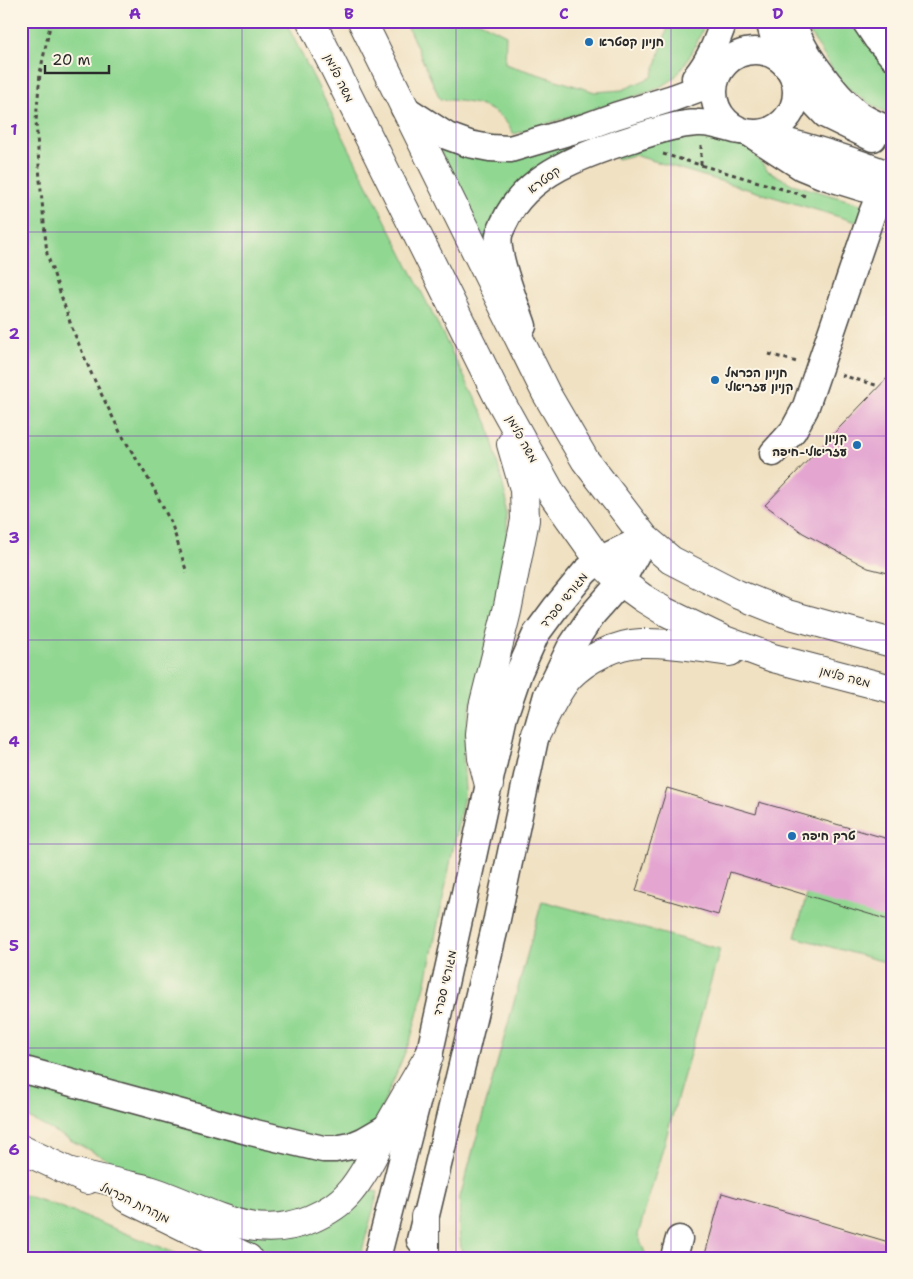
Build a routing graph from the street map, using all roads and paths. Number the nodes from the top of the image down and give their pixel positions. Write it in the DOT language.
graph roads {
  1 [pos="51,21"];
  2 [pos="311,21"];
  3 [pos="362,21"];
  4 [pos="724,21"];
  5 [pos="730,21"];
  6 [pos="769,21"];
  7 [pos="793,21"];
  8 [pos="865,21"];
  9 [pos="892,56"];
  10 [pos="791,73"];
  11 [pos="716,78"];
  12 [pos="673,98"];
  13 [pos="404,108"];
  14 [pos="615,116"];
  15 [pos="892,131"];
  16 [pos="745,132"];
  17 [pos="892,146"];
  18 [pos="601,149"];
  19 [pos="657,152"];
  20 [pos="888,189"];
  21 [pos="814,199"];
  22 [pos="546,393"];
  23 [pos="497,395"];
  24 [pos="773,453"];
  25 [pos="645,538"];
  26 [pos="599,560"];
  27 [pos="187,573"];
  28 [pos="621,582"];
  29 [pos="892,643"];
  30 [pos="773,658"];
  31 [pos="892,689"];
  32 [pos="536,734"];
  33 [pos="489,786"];
  34 [pos="429,1056"];
  35 [pos="21,1069"];
  36 [pos="389,1126"];
  37 [pos="21,1149"];
  38 [pos="71,1172"];
  39 [pos="425,1218"];
  40 [pos="248,1258"];
  41 [pos="377,1258"];
  42 [pos="416,1258"];
  43 [pos="425,1258"];
  1 -- 27 [label="path"];
  2 -- 23 [label="main road, משה פלימן"];
  3 -- 13 [label="main road"];
  4 -- 12 [label="street"];
  5 -- 11 [label="street"];
  6 -- 10 [label="street"];
  7 -- 15 [label="street"];
  8 -- 9 [label="street"];
  10 -- 11 [label="street"];
  10 -- 16 [label="street"];
  10 -- 17 [label="street"];
  11 -- 12 [label="street"];
  11 -- 16 [label="street"];
  12 -- 14 [label="street"];
  13 -- 14 [label="street"];
  13 -- 22 [label="main road"];
  14 -- 18 [label="street"];
  16 -- 18 [label="street, קסטרא"];
  16 -- 20 [label="street, קסטרא"];
  18 -- 22 [label="street, קסטרא"];
  19 -- 21 [label="path"];
  20 -- 24 [label="street"];
  22 -- 25 [label="main road"];
  23 -- 26 [label="main road, משה פלימן"];
  23 -- 33 [label="main road"];
  25 -- 26 [label="street, מגורשי ספרד"];
  25 -- 28 [label="street"];
  25 -- 29 [label="main road"];
  26 -- 28 [label="main road, משה פלימן"];
  26 -- 33 [label="street, מגורשי ספרד"];
  28 -- 30 [label="main road, משה פלימן"];
  28 -- 32 [label="street"];
  30 -- 31 [label="main road, משה פלימן"];
  30 -- 32 [label="main road"];
  32 -- 39 [label="street"];
  33 -- 34 [label="street, מגורשי ספרד"];
  34 -- 36 [label="main road"];
  34 -- 41 [label="street, מגורשי ספרד"];
  35 -- 36 [label="street"];
  36 -- 38 [label="main road"];
  37 -- 38 [label="main road, מנהרות הכרמל"];
  38 -- 40 [label="main road, מנהרות הכרמל"];
  39 -- 42 [label="street"];
  39 -- 43 [label="main road"];
}
